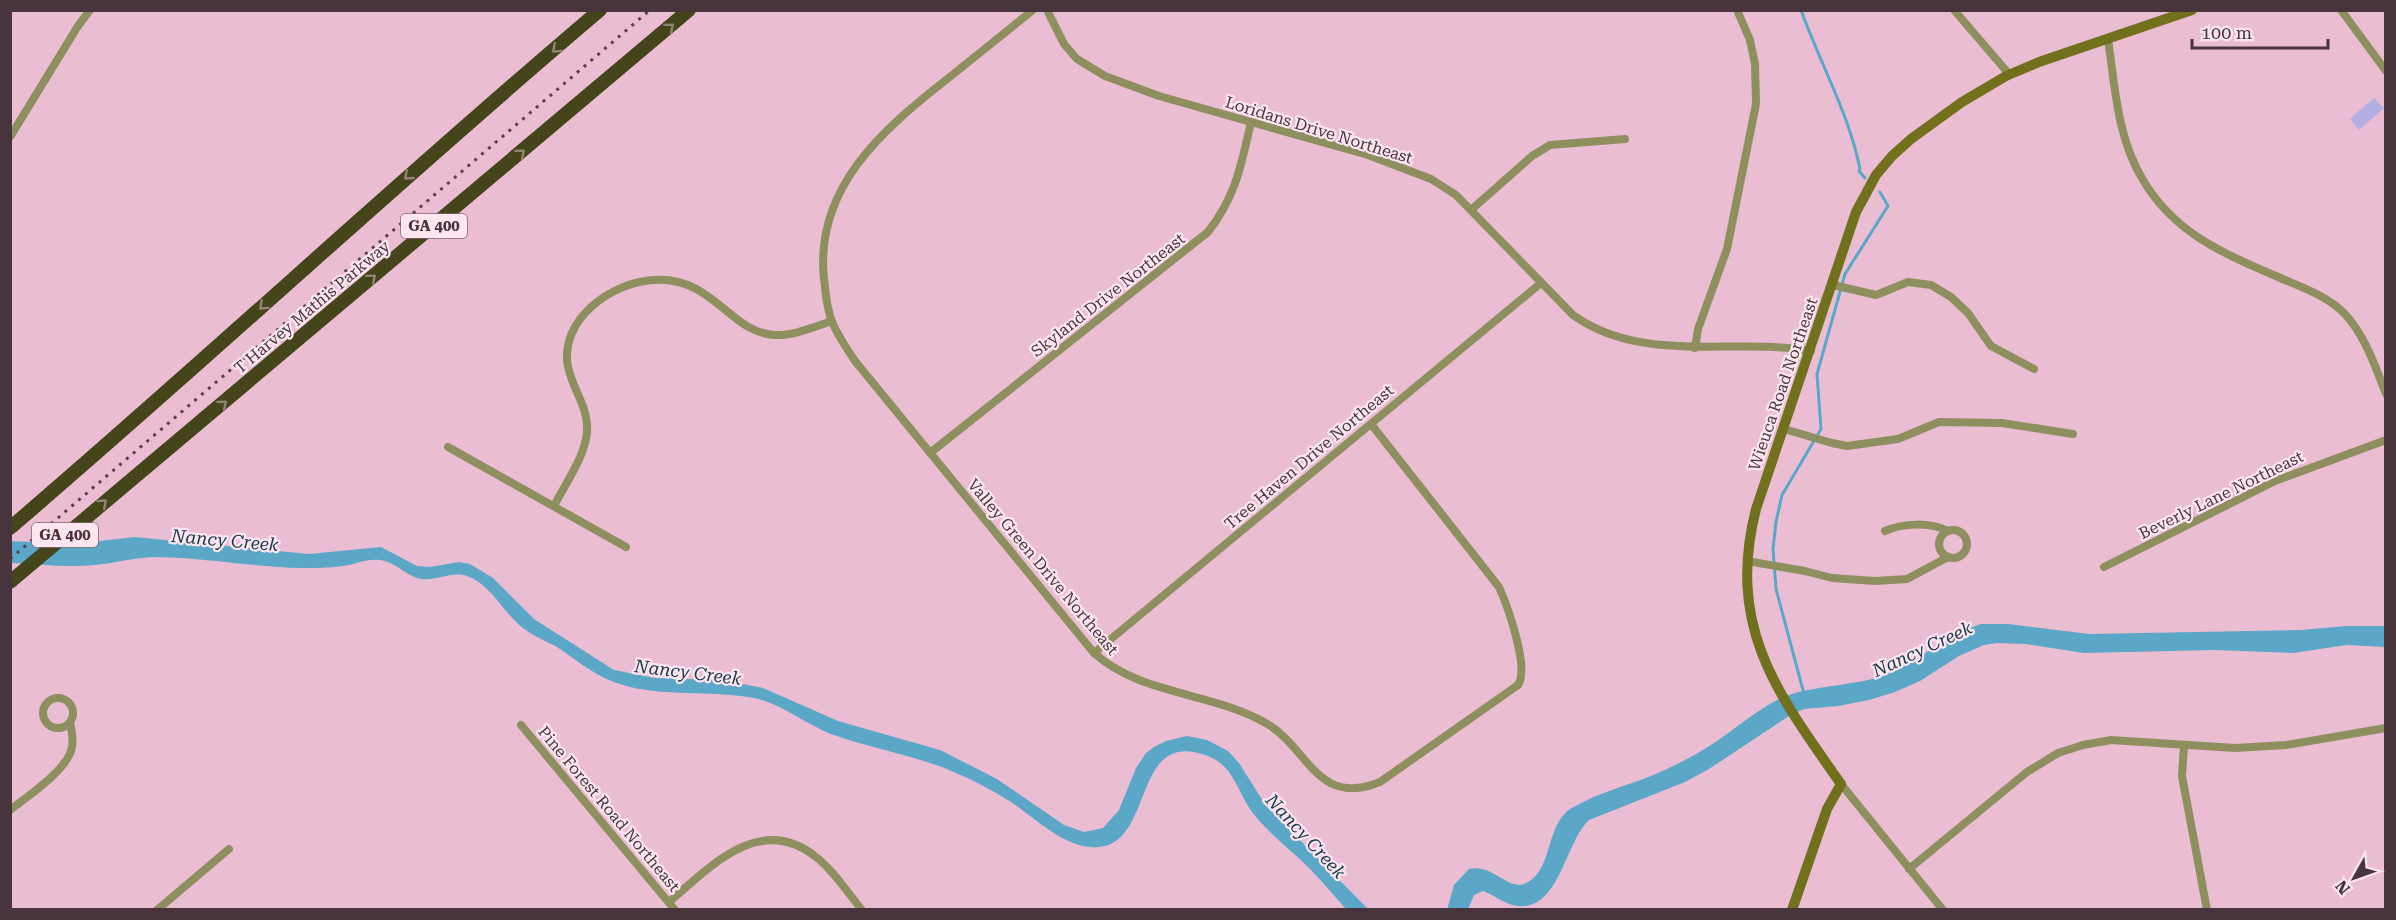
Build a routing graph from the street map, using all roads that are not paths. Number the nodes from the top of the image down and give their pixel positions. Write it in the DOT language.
graph roads {
  1 [pos="90,10"];
  2 [pos="600,10"];
  3 [pos="689,10"];
  4 [pos="1033,10"];
  5 [pos="1047,10"];
  6 [pos="1737,10"];
  7 [pos="1954,10"];
  8 [pos="2192,10"];
  9 [pos="2341,10"];
  10 [pos="2108,39"];
  11 [pos="2385,71"];
  12 [pos="2009,74"];
  13 [pos="1251,122"];
  14 [pos="10,137"];
  15 [pos="1625,139"];
  16 [pos="1471,210"];
  17 [pos="1542,283"];
  18 [pos="1834,286"];
  19 [pos="832,321"];
  20 [pos="1695,348"];
  21 [pos="1811,351"];
  22 [pos="2034,369"];
  23 [pos="2385,394"];
  24 [pos="1371,424"];
  25 [pos="1784,429"];
  26 [pos="2073,434"];
  27 [pos="2385,440"];
  28 [pos="448,447"];
  29 [pos="930,453"];
  30 [pos="554,506"];
  31 [pos="10,528"];
  32 [pos="1885,531"];
  33 [pos="1948,531"];
  34 [pos="626,547"];
  35 [pos="1948,557"];
  36 [pos="1747,561"];
  37 [pos="2104,567"];
  38 [pos="10,582"];
  39 [pos="1094,653"];
  40 [pos="70,723"];
  41 [pos="521,725"];
  42 [pos="2385,728"];
  43 [pos="2184,746"];
  44 [pos="1841,784"];
  45 [pos="10,810"];
  46 [pos="229,849"];
  47 [pos="1909,869"];
  48 [pos="669,902"];
  49 [pos="157,909"];
  50 [pos="675,909"];
  51 [pos="862,909"];
  52 [pos="1792,909"];
  53 [pos="1943,909"];
  54 [pos="2207,909"];
  1 -- 14 [label="street"];
  2 -- 31 [label="highway, T Harvey Mathis Parkway / GA 400, one-way"];
  38 -- 3 [label="highway, T Harvey Mathis Parkway / GA 400, one-way"];
  4 -- 19 [label="street, Valley Green Drive Northeast"];
  5 -- 13 [label="street, Loridans Drive Northeast"];
  6 -- 20 [label="street"];
  7 -- 12 [label="street"];
  8 -- 10 [label="street, Wieuca Road Northeast"];
  9 -- 11 [label="street"];
  10 -- 12 [label="street, Wieuca Road Northeast"];
  10 -- 23 [label="street"];
  12 -- 18 [label="street, Wieuca Road Northeast"];
  13 -- 16 [label="street, Loridans Drive Northeast"];
  13 -- 29 [label="street, Skyland Drive Northeast"];
  15 -- 16 [label="street"];
  16 -- 17 [label="street, Loridans Drive Northeast"];
  17 -- 20 [label="street, Loridans Drive Northeast"];
  17 -- 24 [label="street, Tree Haven Drive Northeast"];
  18 -- 21 [label="street, Wieuca Road Northeast"];
  18 -- 22 [label="street"];
  19 -- 29 [label="street, Valley Green Drive Northeast"];
  19 -- 30 [label="street"];
  20 -- 21 [label="street, Loridans Drive Northeast"];
  21 -- 25 [label="street, Wieuca Road Northeast"];
  24 -- 39 [label="street, Tree Haven Drive Northeast"];
  24 -- 39 [label="street, Valley Green Drive Northeast"];
  25 -- 26 [label="street"];
  25 -- 36 [label="street, Wieuca Road Northeast"];
  27 -- 37 [label="street, Beverly Lane Northeast"];
  28 -- 30 [label="street"];
  29 -- 39 [label="street, Valley Green Drive Northeast"];
  30 -- 34 [label="street"];
  32 -- 33 [label="street"];
  33 -- 35 [label="street"];
  33 -- 35 [label="street"];
  35 -- 36 [label="street"];
  36 -- 44 [label="street, Wieuca Road Northeast"];
  40 -- 40 [label="street"];
  40 -- 45 [label="street"];
  41 -- 48 [label="street, Pine Forest Road Northeast"];
  42 -- 43 [label="street"];
  43 -- 47 [label="street"];
  43 -- 54 [label="street"];
  44 -- 47 [label="street, Wieuca Road Northeast"];
  44 -- 52 [label="street"];
  46 -- 49 [label="street"];
  47 -- 53 [label="street, Wieuca Road Northeast"];
  48 -- 50 [label="street, Pine Forest Road Northeast"];
  48 -- 51 [label="street"];
}
